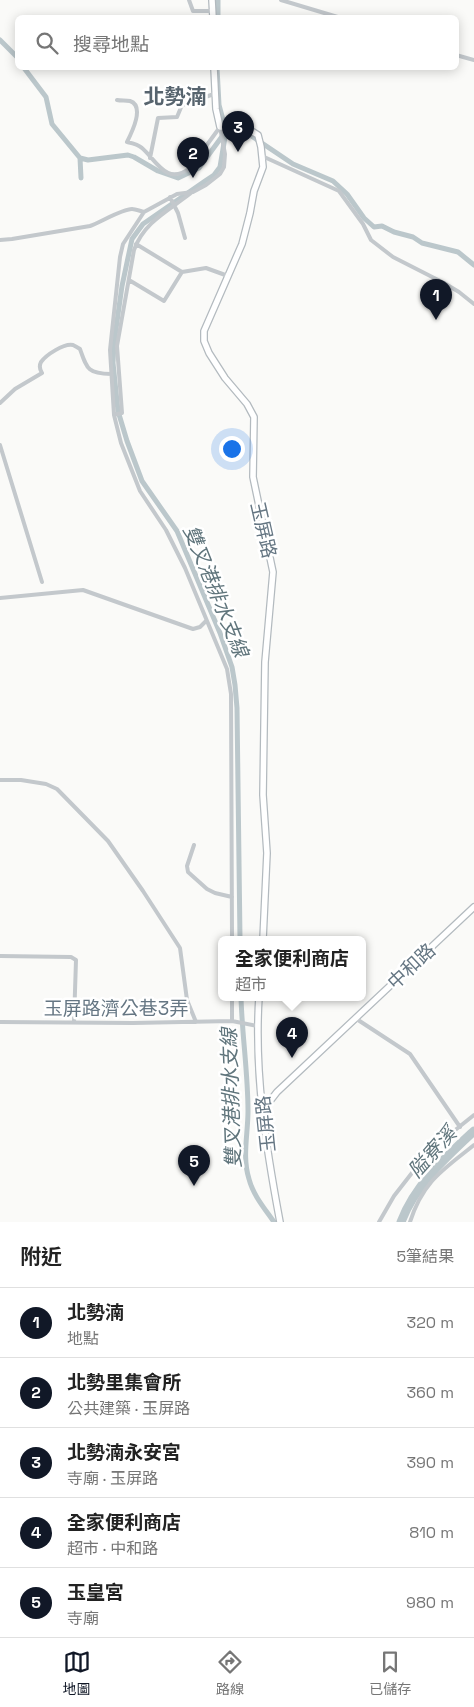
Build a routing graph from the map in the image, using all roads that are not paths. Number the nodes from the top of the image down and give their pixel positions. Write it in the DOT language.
graph roads {
  1 [pos="189,0"];
  2 [pos="212,0"];
  3 [pos="281,0"];
  4 [pos="213,14"];
  5 [pos="331,15"];
  6 [pos="459,56"];
  7 [pos="474,60"];
  8 [pos="214,70"];
  9 [pos="214,94"];
  10 [pos="117,100"];
  11 [pos="221,130"];
  12 [pos="262,156"];
  13 [pos="150,158"];
  14 [pos="193,192"];
  15 [pos="170,197"];
  16 [pos="175,206"];
  17 [pos="144,212"];
  18 [pos="185,238"];
  19 [pos="0,240"];
  20 [pos="136,244"];
  21 [pos="182,272"];
  22 [pos="228,276"];
  23 [pos="129,280"];
  24 [pos="474,304"];
  25 [pos="111,374"];
  26 [pos="0,403"];
  27 [pos="114,415"];
  28 [pos="0,445"];
  29 [pos="42,582"];
  30 [pos="0,598"];
  31 [pos="206,621"];
  32 [pos="0,780"];
  33 [pos="194,845"];
  34 [pos="232,897"];
  35 [pos="474,907"];
  36 [pos="232,936"];
  37 [pos="263,936"];
  38 [pos="0,956"];
  39 [pos="232,1001"];
  40 [pos="259,1001"];
  41 [pos="356,1018"];
  42 [pos="232,1021"];
  43 [pos="0,1022"];
  44 [pos="74,1022"];
  45 [pos="196,1022"];
  46 [pos="257,1026"];
  47 [pos="263,1110"];
  48 [pos="474,1115"];
  49 [pos="460,1127"];
  50 [pos="474,1145"];
  51 [pos="280,1222"];
  52 [pos="379,1222"];
  53 [pos="410,1222"];
  1 -- 4 [label="street"];
  2 -- 4 [label="street"];
  3 -- 5 [label="street"];
  6 -- 7 [label="street"];
  8 -- 9 [label="street"];
  9 -- 11 [label="street"];
  9 -- 13 [label="street"];
  10 -- 13 [label="street"];
  11 -- 12 [label="street, 玉屏路"];
  11 -- 13 [label="street"];
  11 -- 14 [label="street"];
  12 -- 22 [label="street, 玉屏路"];
  12 -- 24 [label="street"];
  14 -- 15 [label="street"];
  14 -- 16 [label="street"];
  15 -- 16 [label="street"];
  15 -- 17 [label="street"];
  16 -- 18 [label="street"];
  16 -- 20 [label="street"];
  17 -- 19 [label="street"];
  17 -- 25 [label="street"];
  20 -- 21 [label="street"];
  20 -- 23 [label="street"];
  21 -- 22 [label="street"];
  21 -- 23 [label="street"];
  22 -- 37 [label="street, 玉屏路"];
  23 -- 27 [label="street"];
  25 -- 26 [label="street"];
  25 -- 27 [label="street"];
  27 -- 31 [label="street"];
  28 -- 29 [label="street"];
  30 -- 31 [label="street"];
  31 -- 34 [label="street"];
  32 -- 45 [label="street"];
  33 -- 34 [label="street"];
  34 -- 36 [label="street"];
  35 -- 41 [label="street, 中和路"];
  38 -- 44 [label="street"];
  39 -- 42 [label="street"];
  40 -- 46 [label="street, 玉屏路"];
  41 -- 47 [label="street, 中和路"];
  41 -- 49 [label="street"];
  42 -- 45 [label="street, 玉屏路濟公巷3弄"];
  42 -- 46 [label="street"];
  43 -- 44 [label="street, 玉屏路濟公巷3弄"];
  44 -- 45 [label="street, 玉屏路濟公巷3弄"];
  46 -- 47 [label="street, 玉屏路"];
  47 -- 51 [label="street, 玉屏路"];
  48 -- 49 [label="street"];
  49 -- 52 [label="street"];
  50 -- 53 [label="street"];
}
